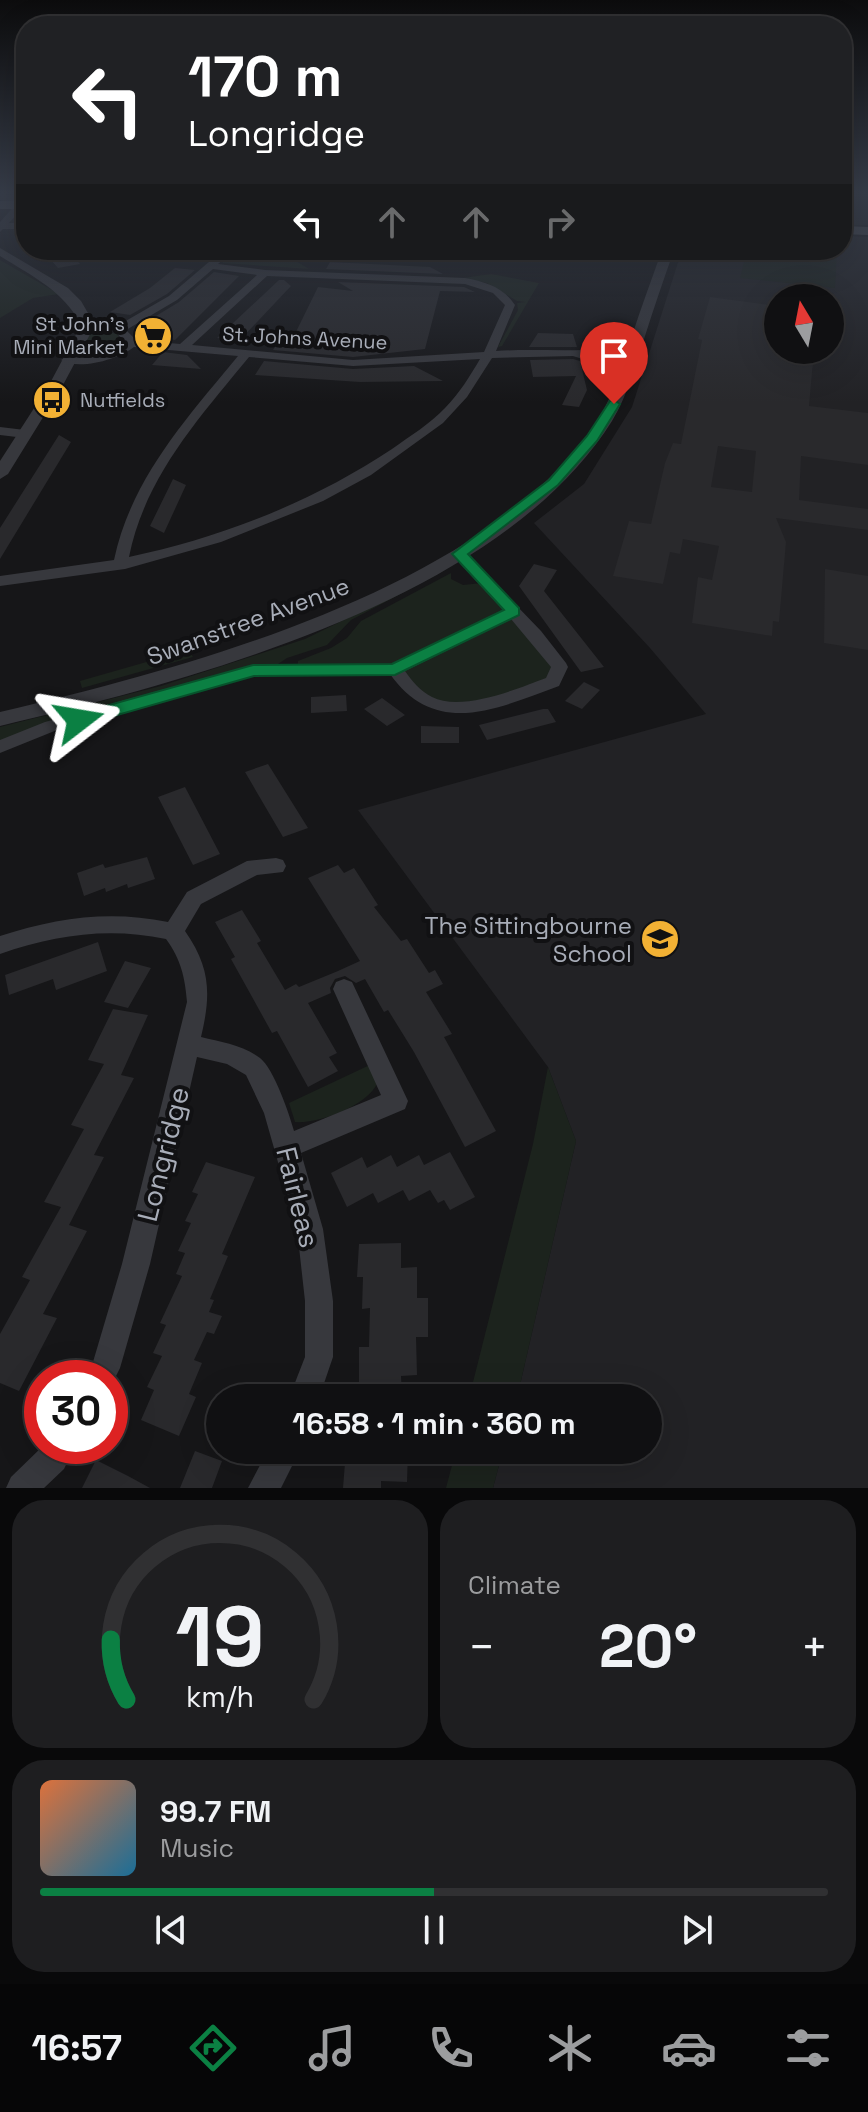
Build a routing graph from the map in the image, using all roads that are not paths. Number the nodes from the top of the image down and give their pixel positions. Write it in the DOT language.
graph roads {
  1 [pos="18,262"];
  2 [pos="216,262"];
  3 [pos="664,262"];
  4 [pos="212,266"];
  5 [pos="265,273"];
  6 [pos="88,325"];
  7 [pos="119,329"];
  8 [pos="132,343"];
  9 [pos="182,348"];
  10 [pos="634,351"];
  11 [pos="572,353"];
  12 [pos="245,354"];
  13 [pos="487,355"];
  14 [pos="67,360"];
  15 [pos="627,370"];
  16 [pos="0,431"];
  17 [pos="25,434"];
  18 [pos="0,474"];
  19 [pos="459,554"];
  20 [pos="120,566"];
  21 [pos="0,581"];
  22 [pos="514,612"];
  23 [pos="395,669"];
  24 [pos="0,719"];
  25 [pos="0,747"];
  26 [pos="276,866"];
  27 [pos="173,932"];
  28 [pos="0,945"];
  29 [pos="344,989"];
  30 [pos="191,1045"];
  31 [pos="285,1147"];
  32 [pos="108,1360"];
  33 [pos="309,1384"];
  34 [pos="47,1464"];
  35 [pos="277,1464"];
  36 [pos="22,1488"];
  37 [pos="264,1488"];
  1 -- 6 [label="street"];
  2 -- 4 [label="street"];
  3 -- 10 [label="street, Swanstree Avenue"];
  4 -- 5 [label="street"];
  4 -- 7 [label="street"];
  5 -- 9 [label="street"];
  5 -- 13 [label="street"];
  6 -- 7 [label="street"];
  6 -- 14 [label="street"];
  7 -- 8 [label="street"];
  8 -- 9 [label="street, St. Johns Avenue"];
  8 -- 14 [label="street, St. Johns Avenue"];
  9 -- 12 [label="street, St. Johns Avenue"];
  10 -- 11 [label="street, St. Johns Avenue"];
  10 -- 15 [label="street, Swanstree Avenue"];
  11 -- 13 [label="street, St. Johns Avenue"];
  11 -- 15 [label="street, St. Johns Avenue"];
  12 -- 13 [label="street, St. Johns Avenue"];
  12 -- 20 [label="street"];
  13 -- 20 [label="street"];
  14 -- 17 [label="street"];
  15 -- 19 [label="street, Swanstree Avenue"];
  16 -- 17 [label="street"];
  17 -- 18 [label="street"];
  19 -- 22 [label="street"];
  19 -- 24 [label="street, Swanstree Avenue"];
  20 -- 21 [label="street"];
  22 -- 23 [label="street"];
  22 -- 23 [label="street"];
  23 -- 25 [label="street"];
  26 -- 27 [label="street"];
  27 -- 28 [label="street"];
  27 -- 30 [label="street, Longridge"];
  29 -- 31 [label="street"];
  30 -- 31 [label="street, Fairleas"];
  30 -- 32 [label="street, Longridge"];
  31 -- 33 [label="street, Fairleas"];
  34 -- 36 [label="street"];
  35 -- 37 [label="street"];
}
